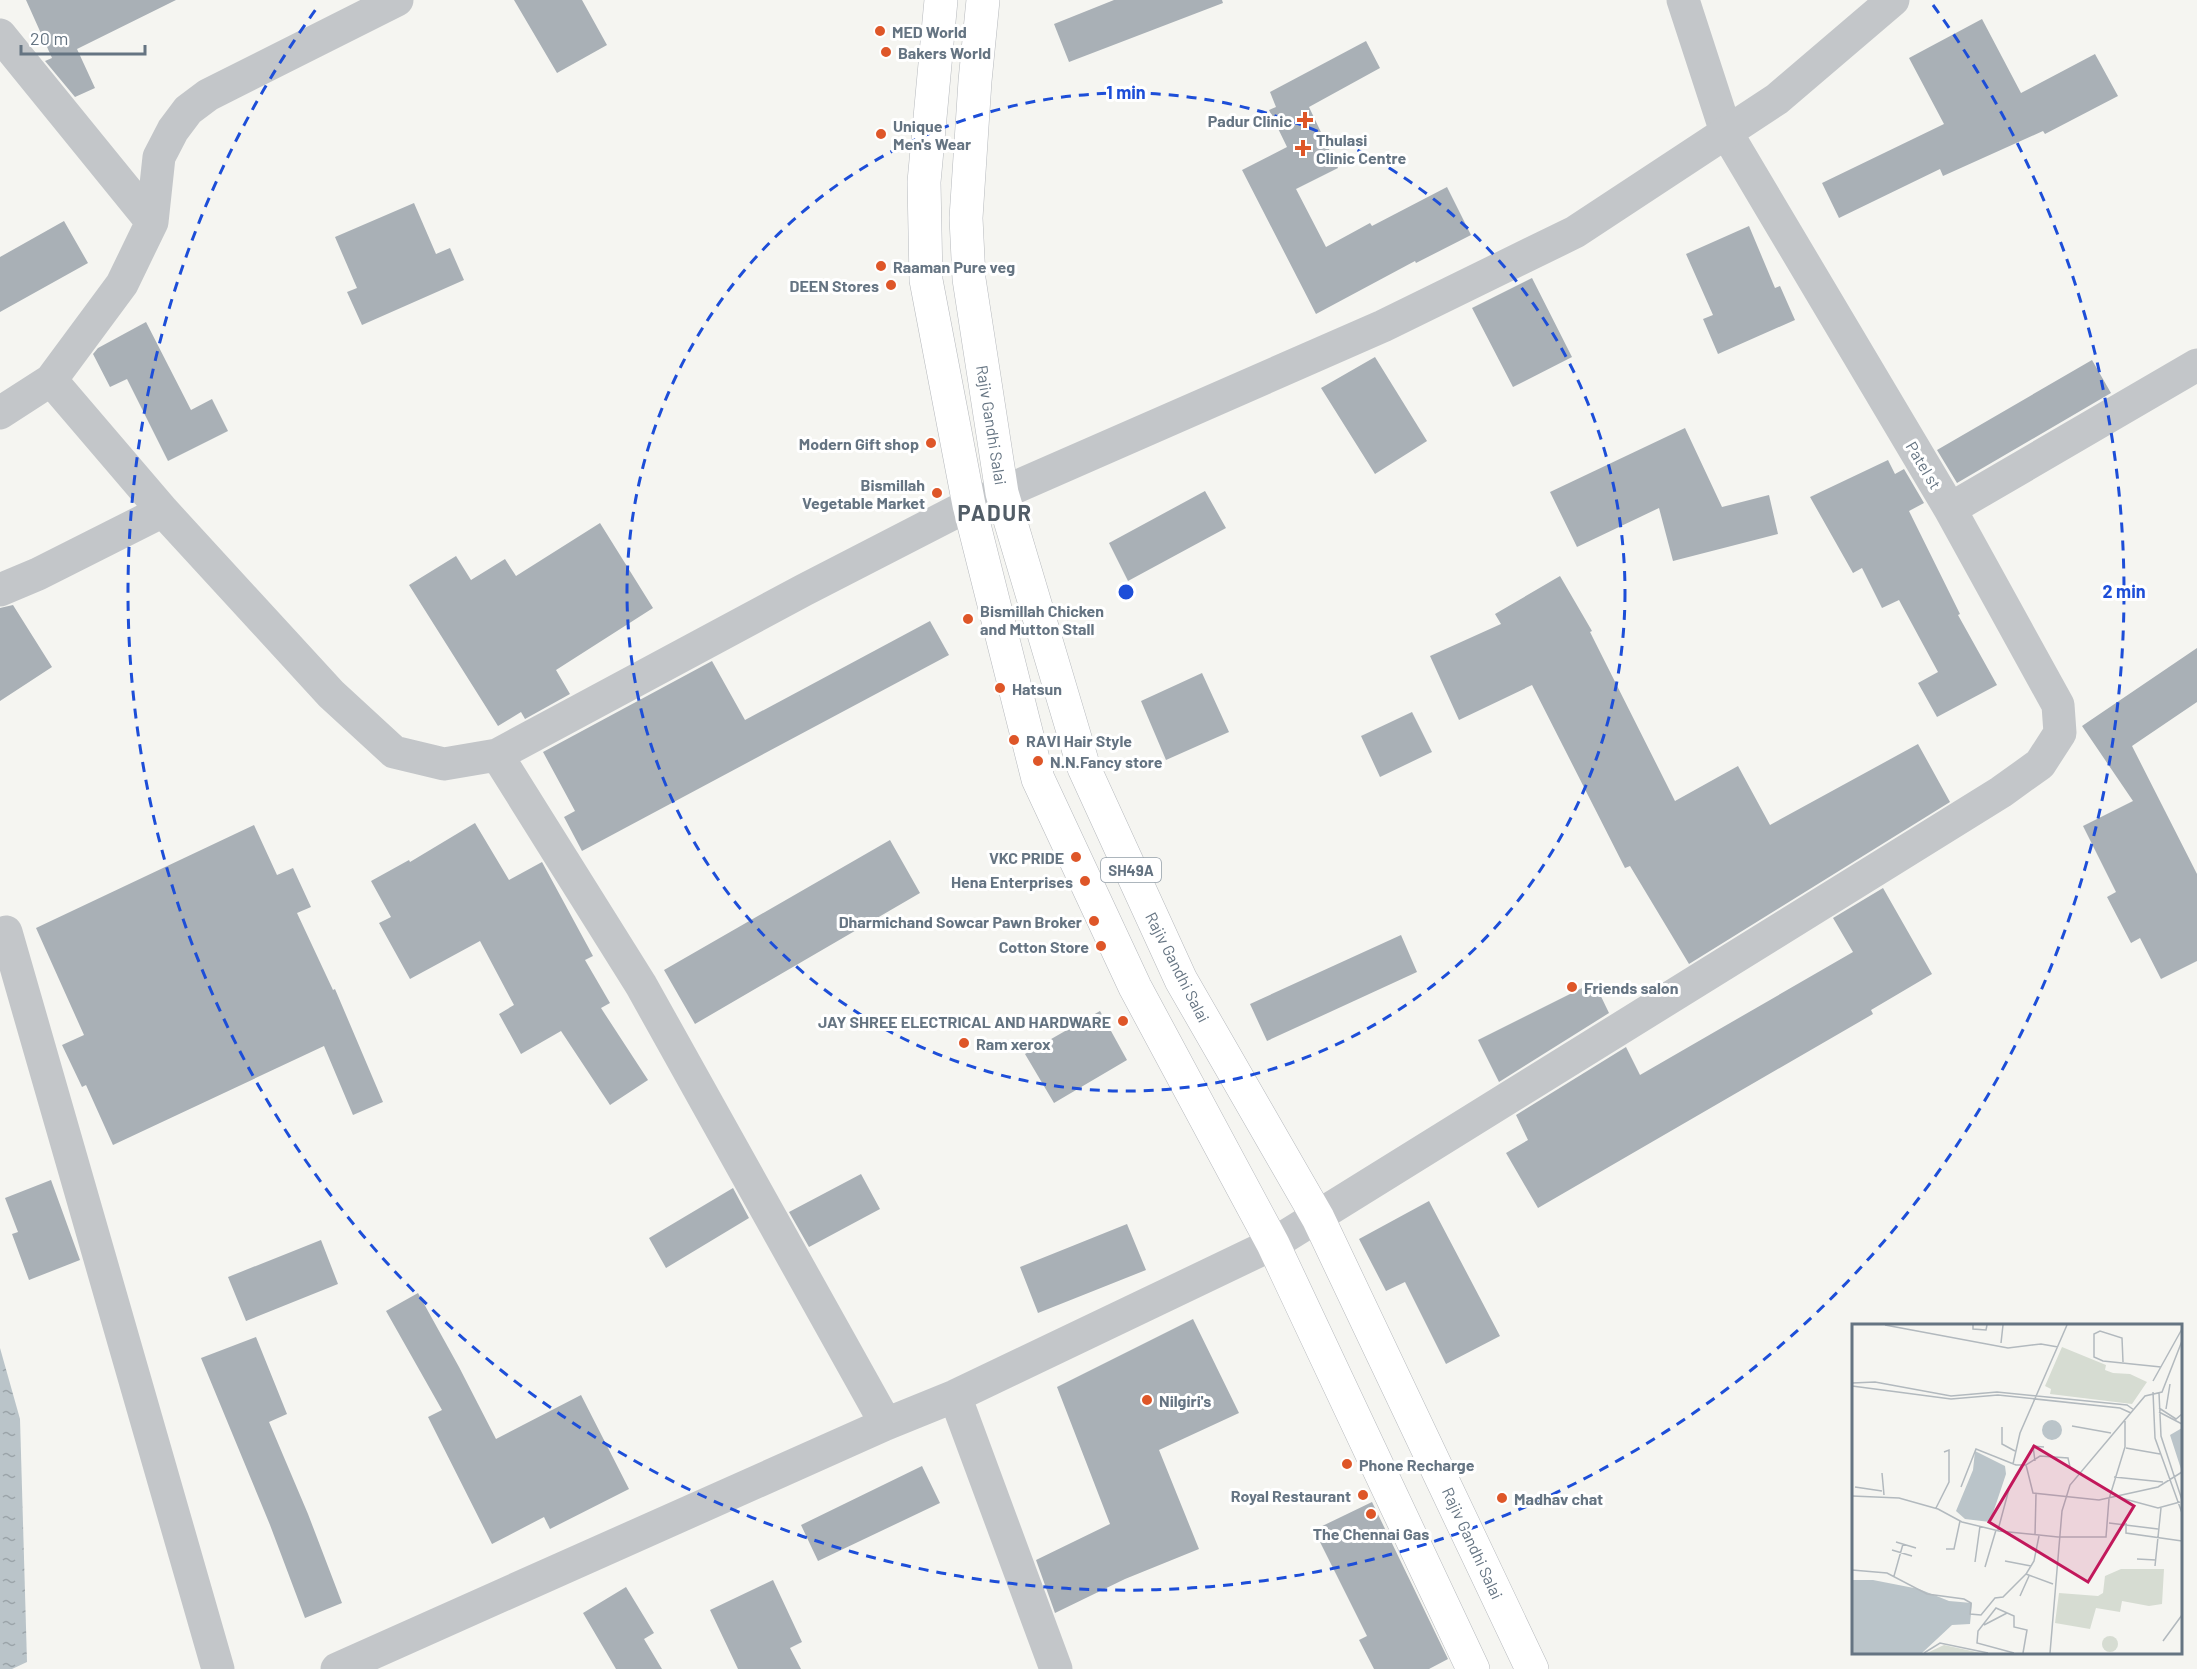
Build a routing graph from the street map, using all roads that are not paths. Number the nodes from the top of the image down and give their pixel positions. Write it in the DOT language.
graph roads {
  1 [pos="397,0"];
  2 [pos="941,0"];
  3 [pos="983,0"];
  4 [pos="1683,0"];
  5 [pos="1893,0"];
  6 [pos="0,35"];
  7 [pos="1726,132"];
  8 [pos="152,222"];
  9 [pos="2197,365"];
  10 [pos="51,380"];
  11 [pos="0,413"];
  12 [pos="1002,493"];
  13 [pos="969,505"];
  14 [pos="1950,509"];
  15 [pos="163,511"];
  16 [pos="0,590"];
  17 [pos="497,755"];
  18 [pos="6,932"];
  19 [pos="1318,1218"];
  20 [pos="1273,1244"];
  21 [pos="955,1395"];
  22 [pos="886,1424"];
  23 [pos="218,1669"];
  24 [pos="337,1669"];
  25 [pos="1056,1669"];
  26 [pos="1473,1669"];
  27 [pos="1532,1669"];
  1 -- 8 [label="street"];
  2 -- 13 [label="main road, SH49A"];
  3 -- 12 [label="main road, Rajiv Gandhi Salai / SH49A"];
  4 -- 7 [label="street, Patel st"];
  5 -- 7 [label="street"];
  6 -- 8 [label="street"];
  7 -- 12 [label="street"];
  7 -- 14 [label="street, Patel st"];
  8 -- 10 [label="street"];
  9 -- 14 [label="street"];
  10 -- 11 [label="street"];
  10 -- 15 [label="street"];
  12 -- 13 [label="street"];
  12 -- 19 [label="main road, Rajiv Gandhi Salai / SH49A"];
  13 -- 17 [label="street"];
  13 -- 20 [label="main road, SH49A"];
  14 -- 19 [label="street, Patel st"];
  15 -- 16 [label="street"];
  15 -- 17 [label="street"];
  17 -- 22 [label="street"];
  18 -- 23 [label="street"];
  19 -- 20 [label="street, Patel st"];
  19 -- 27 [label="main road, Rajiv Gandhi Salai / SH49A"];
  20 -- 21 [label="street, Patel st"];
  20 -- 26 [label="main road, SH49A"];
  21 -- 22 [label="street, Patel st"];
  21 -- 25 [label="street"];
  22 -- 24 [label="street, Patel st"];
}
